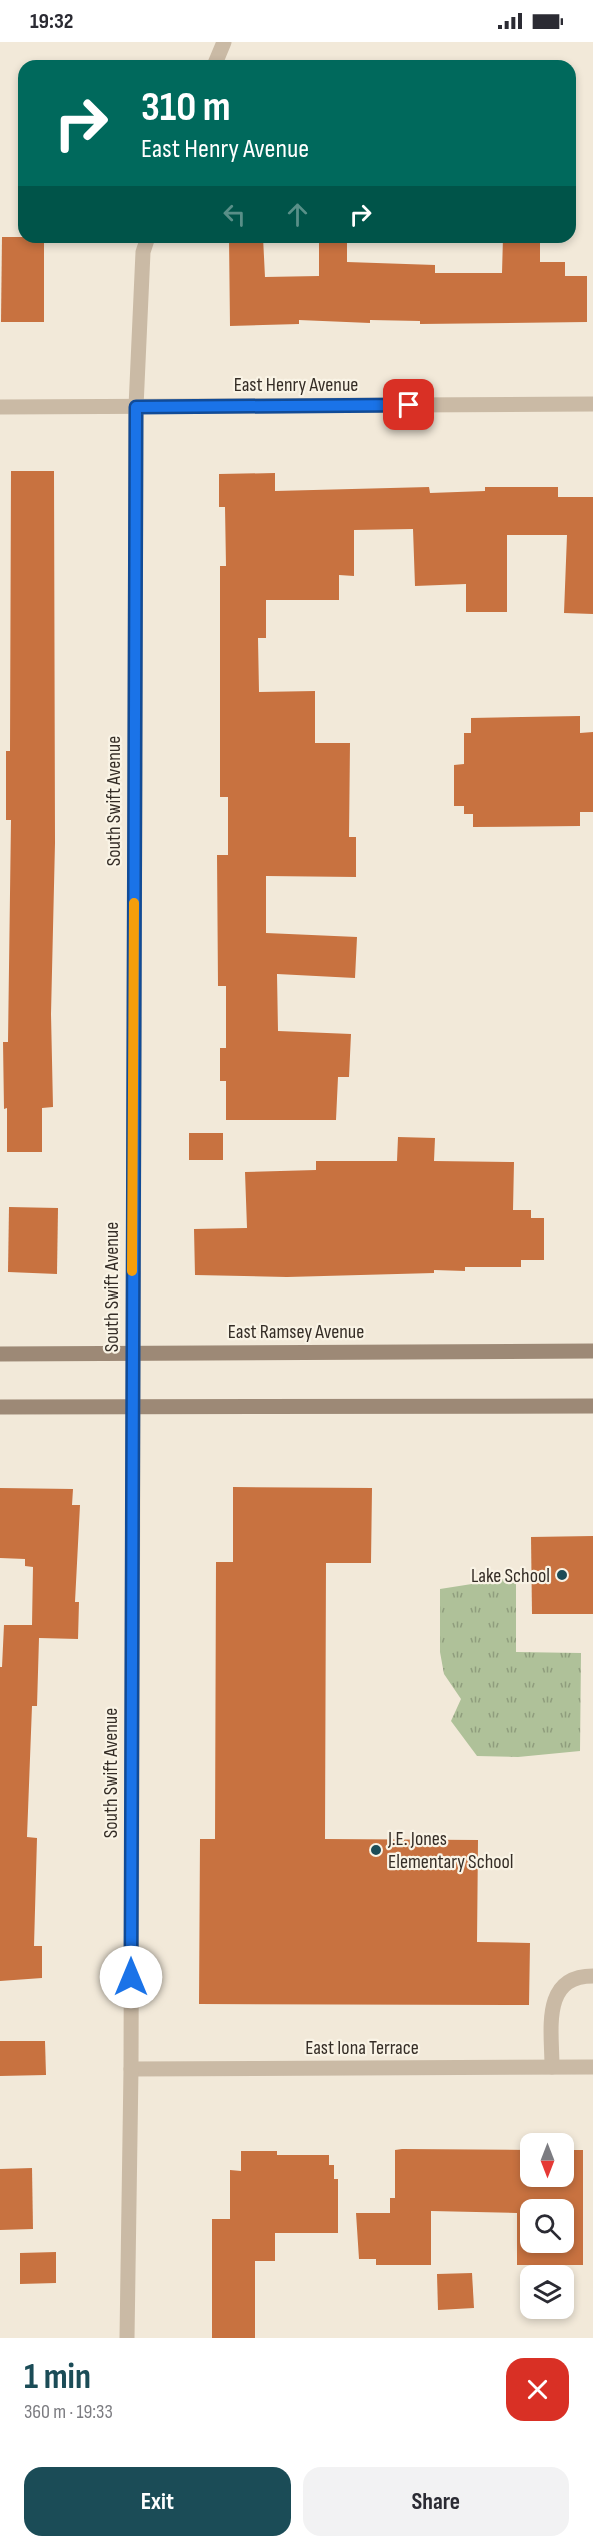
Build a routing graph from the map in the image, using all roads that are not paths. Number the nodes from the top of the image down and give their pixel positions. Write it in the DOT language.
graph roads {
  1 [pos="224,42"];
  2 [pos="216,60"];
  3 [pos="146,243"];
  4 [pos="593,404"];
  5 [pos="0,407"];
  6 [pos="136,407"];
  7 [pos="593,1351"];
  8 [pos="131,1353"];
  9 [pos="0,1354"];
  10 [pos="132,1406"];
  11 [pos="593,1406"];
  12 [pos="0,1407"];
  13 [pos="593,1976"];
  14 [pos="552,2067"];
  15 [pos="593,2067"];
  16 [pos="131,2069"];
  17 [pos="127,2338"];
  1 -- 2 [label="street"];
  3 -- 6 [label="street, South Swift Avenue"];
  4 -- 6 [label="street, East Henry Avenue"];
  5 -- 6 [label="street, East Henry Avenue"];
  6 -- 8 [label="street, South Swift Avenue"];
  7 -- 8 [label="street, East Ramsey Avenue"];
  8 -- 9 [label="street, East Ramsey Avenue"];
  8 -- 10 [label="street, South Swift Avenue"];
  10 -- 11 [label="street"];
  10 -- 12 [label="street"];
  10 -- 16 [label="street, South Swift Avenue"];
  13 -- 14 [label="street"];
  14 -- 15 [label="street, East Iona Terrace"];
  14 -- 16 [label="street, East Iona Terrace"];
  16 -- 17 [label="street, South Swift Avenue"];
}
